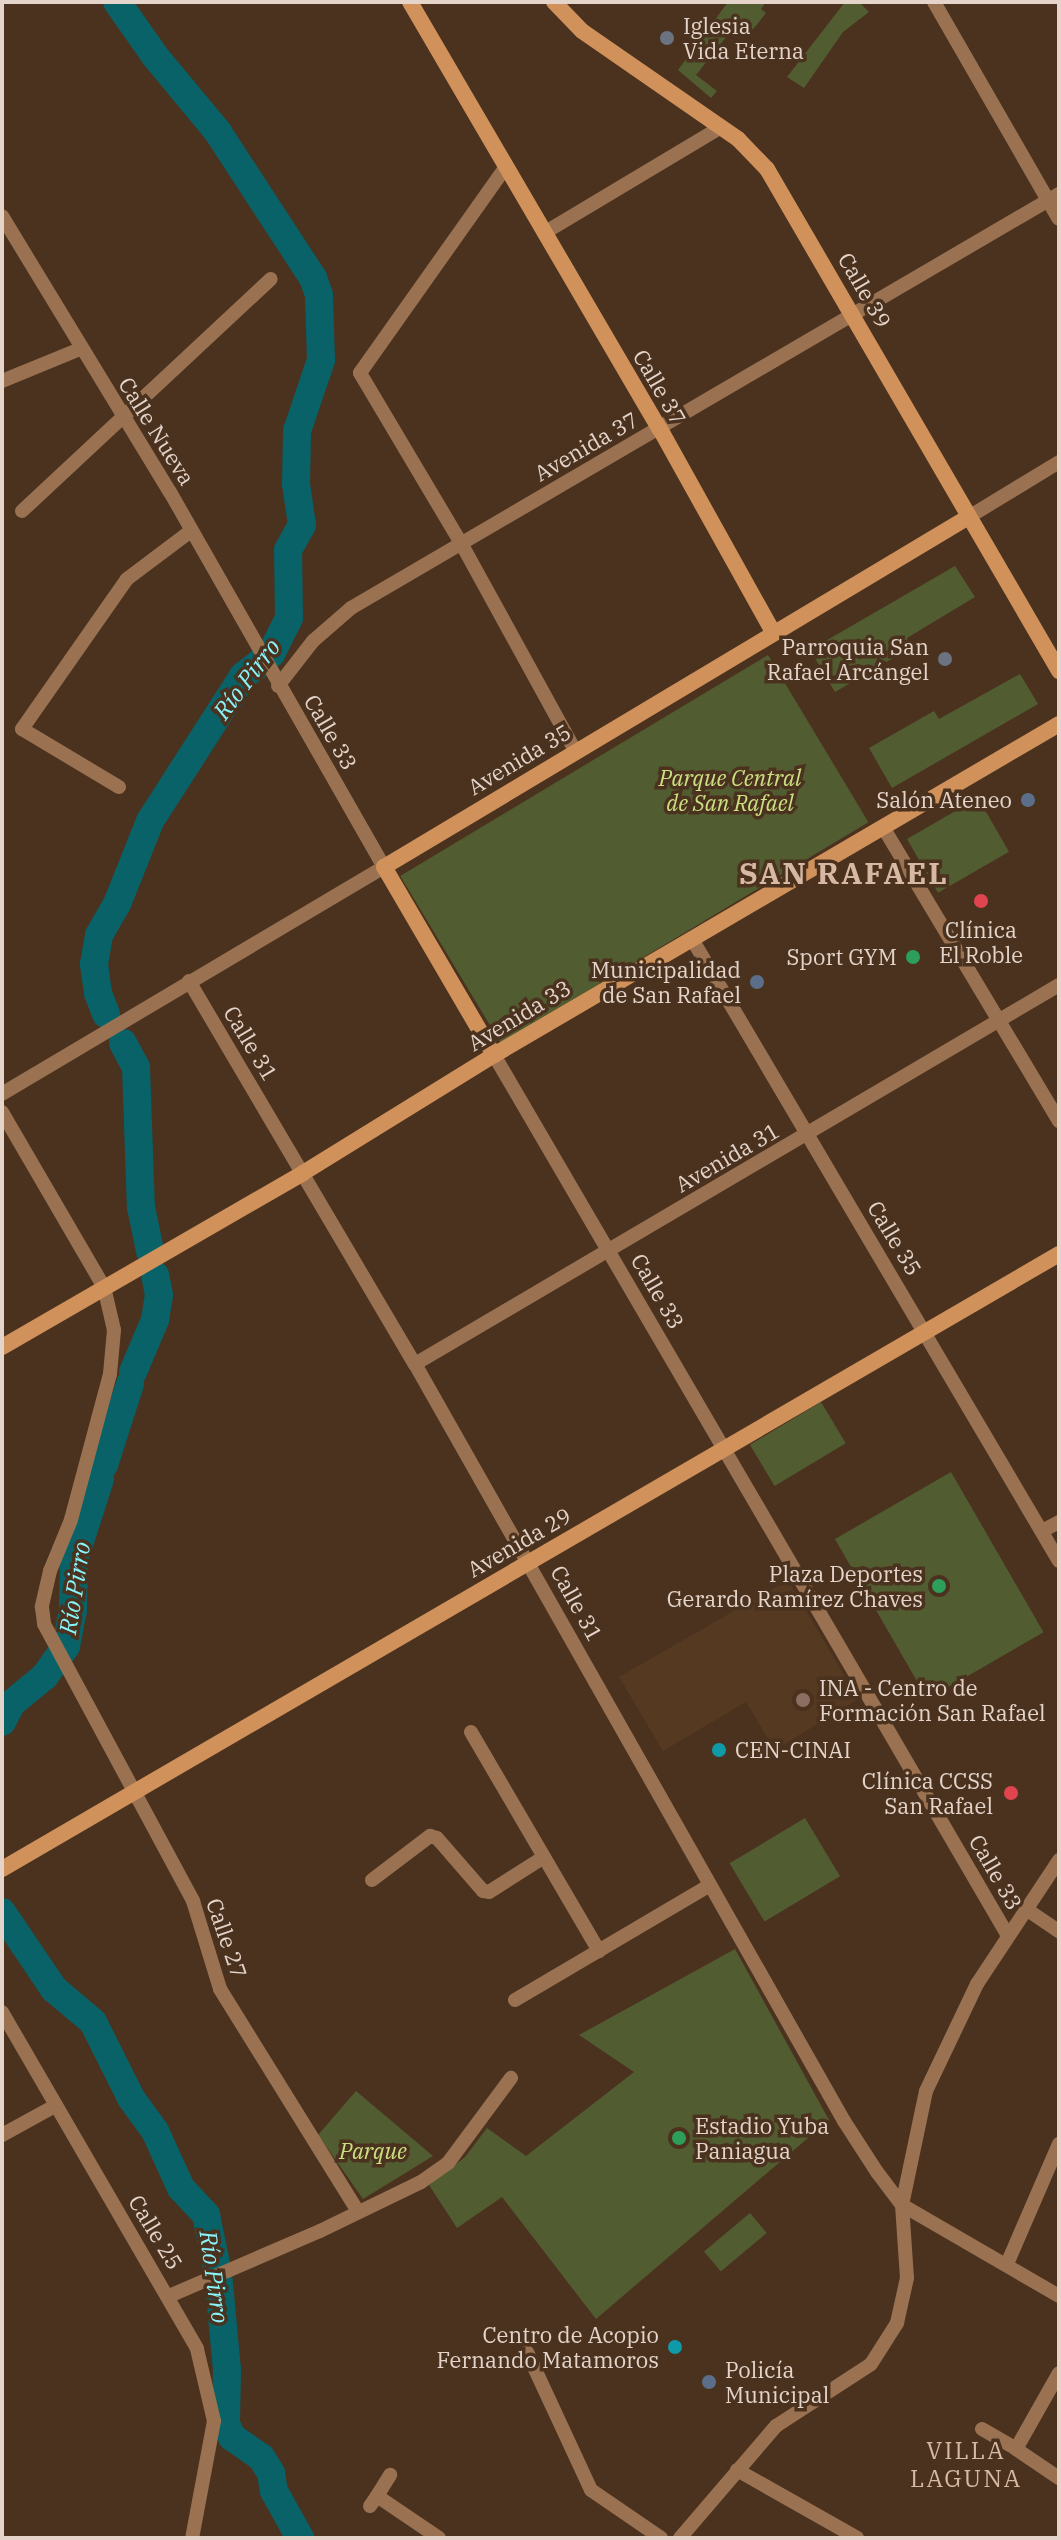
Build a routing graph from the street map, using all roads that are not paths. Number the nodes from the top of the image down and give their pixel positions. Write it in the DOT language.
graph roads {
  1 [pos="410,2"];
  2 [pos="554,2"];
  3 [pos="934,2"];
  4 [pos="721,127"];
  5 [pos="505,168"];
  6 [pos="1054,198"];
  7 [pos="2,216"];
  8 [pos="1059,219"];
  9 [pos="544,233"];
  10 [pos="271,279"];
  11 [pos="854,314"];
  12 [pos="80,349"];
  13 [pos="2,381"];
  14 [pos="123,419"];
  15 [pos="660,429"];
  16 [pos="1059,462"];
  17 [pos="22,511"];
  18 [pos="967,518"];
  19 [pos="191,531"];
  20 [pos="461,543"];
  21 [pos="773,632"];
  22 [pos="1059,671"];
  23 [pos="269,672"];
  24 [pos="278,686"];
  25 [pos="1059,724"];
  26 [pos="575,750"];
  27 [pos="119,787"];
  28 [pos="883,827"];
  29 [pos="384,867"];
  30 [pos="692,939"];
  31 [pos="189,981"];
  32 [pos="1059,985"];
  33 [pos="1001,1020"];
  34 [pos="494,1055"];
  35 [pos="2,1094"];
  36 [pos="2,1112"];
  37 [pos="1059,1121"];
  38 [pos="807,1136"];
  39 [pos="303,1173"];
  40 [pos="610,1251"];
  41 [pos="1059,1254"];
  42 [pos="104,1287"];
  43 [pos="925,1331"];
  44 [pos="2,1347"];
  45 [pos="415,1364"];
  46 [pos="724,1449"];
  47 [pos="1059,1522"];
  48 [pos="1042,1531"];
  49 [pos="528,1561"];
  50 [pos="1059,1561"];
  51 [pos="471,1732"];
  52 [pos="136,1793"];
  53 [pos="544,1857"];
  54 [pos="1059,1860"];
  55 [pos="2,1869"];
  56 [pos="372,1880"];
  57 [pos="710,1885"];
  58 [pos="1026,1909"];
  59 [pos="1059,1931"];
  60 [pos="1007,1934"];
  61 [pos="599,1951"];
  62 [pos="515,2000"];
  63 [pos="2,2012"];
  64 [pos="511,2078"];
  65 [pos="55,2106"];
  66 [pos="2,2135"];
  67 [pos="1059,2144"];
  68 [pos="902,2205"];
  69 [pos="358,2212"];
  70 [pos="1007,2264"];
  71 [pos="169,2296"];
  72 [pos="1059,2296"];
  73 [pos="527,2352"];
  74 [pos="1059,2373"];
  75 [pos="982,2429"];
  76 [pos="1016,2449"];
  77 [pos="737,2470"];
  78 [pos="390,2475"];
  79 [pos="1059,2478"];
  80 [pos="192,2538"];
  81 [pos="439,2538"];
  82 [pos="661,2538"];
  83 [pos="680,2538"];
  84 [pos="857,2538"];
  1 -- 5 [label="main road, Calle 37"];
  2 -- 4 [label="main road, Calle 39"];
  3 -- 6 [label="street"];
  4 -- 9 [label="street"];
  4 -- 11 [label="main road, Calle 39"];
  5 -- 9 [label="main road, Calle 37"];
  5 -- 20 [label="street"];
  6 -- 8 [label="street"];
  6 -- 11 [label="street, Avenida 37"];
  7 -- 12 [label="street, Calle Nueva"];
  9 -- 15 [label="main road, Calle 37"];
  10 -- 14 [label="street"];
  11 -- 15 [label="street, Avenida 37"];
  11 -- 18 [label="main road, Calle 39"];
  12 -- 13 [label="street"];
  12 -- 14 [label="street, Calle Nueva"];
  14 -- 17 [label="street"];
  14 -- 19 [label="street, Calle Nueva"];
  15 -- 20 [label="street, Avenida 37"];
  15 -- 21 [label="main road, Calle 37"];
  16 -- 18 [label="street, Avenida 35"];
  18 -- 21 [label="main road, Avenida 35"];
  18 -- 22 [label="main road, Calle 39"];
  19 -- 23 [label="street, Calle Nueva"];
  19 -- 27 [label="street"];
  20 -- 24 [label="street, Avenida 37"];
  20 -- 26 [label="street"];
  21 -- 26 [label="main road, Avenida 35"];
  23 -- 24 [label="street, Calle 33"];
  24 -- 29 [label="street, Calle 33"];
  25 -- 28 [label="main road, Avenida 33"];
  26 -- 29 [label="main road, Avenida 35"];
  28 -- 30 [label="main road, Avenida 33"];
  28 -- 33 [label="street"];
  29 -- 31 [label="street, Avenida 35"];
  29 -- 34 [label="main road, Calle 33"];
  30 -- 34 [label="main road, Avenida 33"];
  30 -- 38 [label="street, Calle 35"];
  31 -- 35 [label="street, Avenida 35"];
  31 -- 39 [label="street, Calle 31"];
  32 -- 33 [label="street, Avenida 31"];
  33 -- 37 [label="street"];
  33 -- 38 [label="street, Avenida 31"];
  34 -- 39 [label="main road, Avenida 33"];
  34 -- 40 [label="street, Calle 33"];
  36 -- 42 [label="street"];
  38 -- 40 [label="street, Avenida 31"];
  38 -- 43 [label="street, Calle 35"];
  39 -- 42 [label="main road, Avenida 33"];
  39 -- 45 [label="street, Calle 31"];
  40 -- 45 [label="street, Avenida 31"];
  40 -- 46 [label="street, Calle 33"];
  41 -- 43 [label="main road, Avenida 29"];
  42 -- 44 [label="main road, Avenida 33"];
  42 -- 52 [label="street, Calle 27"];
  43 -- 46 [label="main road, Avenida 29"];
  43 -- 48 [label="street, Calle 35"];
  45 -- 49 [label="street, Calle 31"];
  46 -- 49 [label="main road, Avenida 29"];
  46 -- 60 [label="street, Calle 33"];
  47 -- 48 [label="street"];
  48 -- 50 [label="street, Calle 35"];
  49 -- 52 [label="main road, Avenida 29"];
  49 -- 57 [label="street, Calle 31"];
  51 -- 53 [label="street"];
  52 -- 55 [label="main road, Avenida 29"];
  52 -- 69 [label="street, Calle 27"];
  53 -- 56 [label="street"];
  53 -- 61 [label="street"];
  54 -- 58 [label="street"];
  57 -- 61 [label="street"];
  57 -- 68 [label="street, Calle 31"];
  58 -- 59 [label="street"];
  58 -- 60 [label="street"];
  60 -- 68 [label="street"];
  61 -- 62 [label="street"];
  63 -- 65 [label="street, Calle 25"];
  64 -- 69 [label="street"];
  65 -- 66 [label="street"];
  65 -- 71 [label="street, Calle 25"];
  67 -- 70 [label="street"];
  68 -- 70 [label="street"];
  68 -- 77 [label="street"];
  69 -- 71 [label="street"];
  70 -- 72 [label="street"];
  71 -- 80 [label="street, Calle 25"];
  73 -- 82 [label="street"];
  74 -- 76 [label="street"];
  75 -- 76 [label="street"];
  76 -- 79 [label="street"];
  77 -- 83 [label="street"];
  77 -- 84 [label="street"];
  78 -- 81 [label="street"];
}
